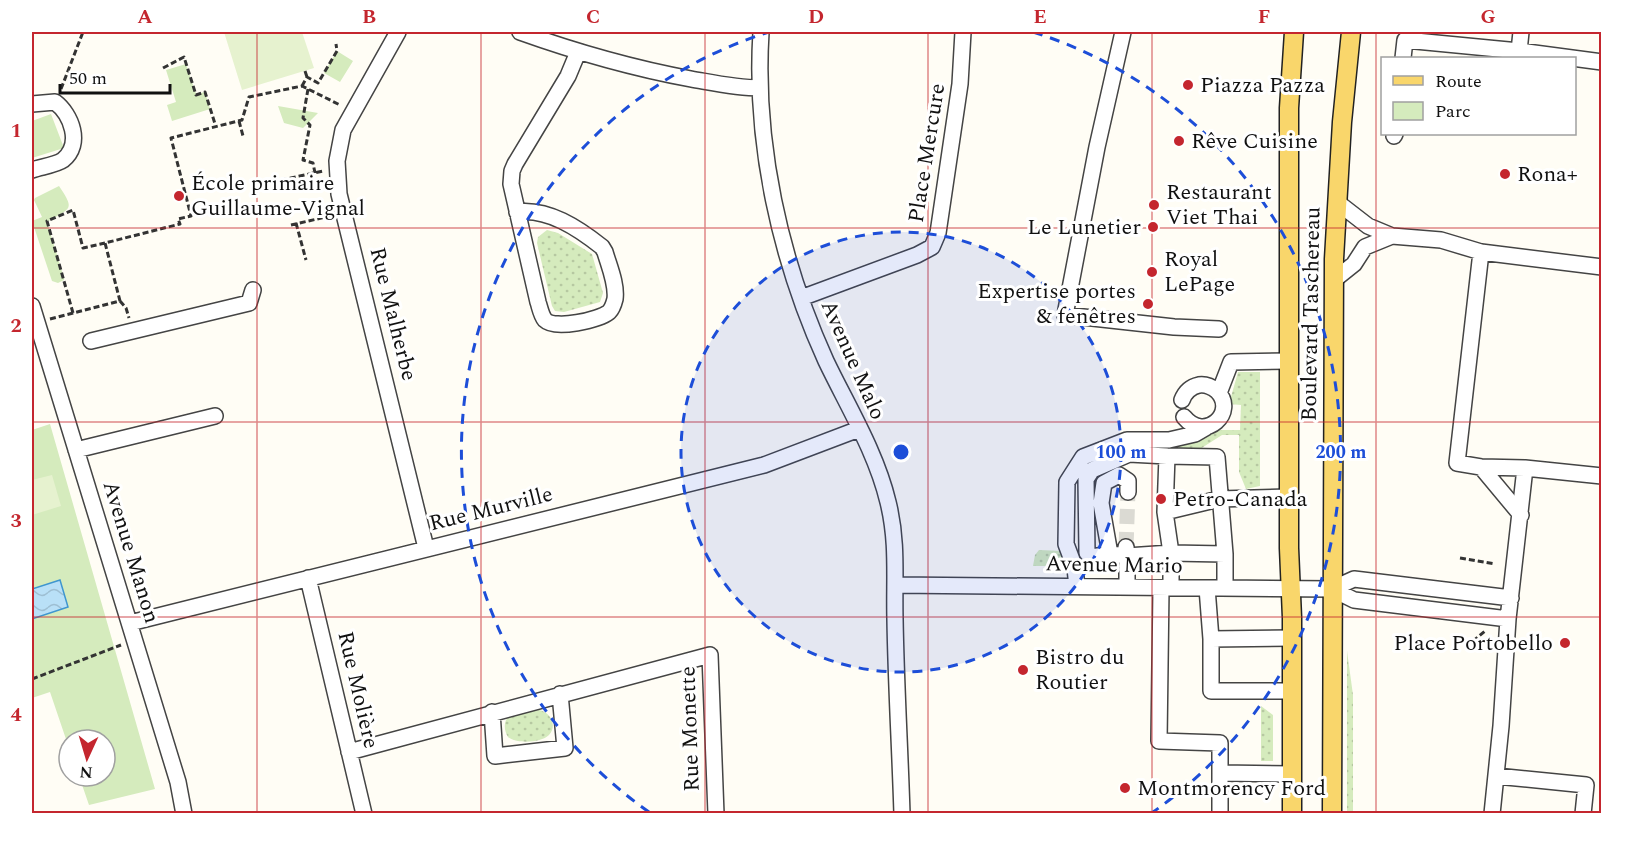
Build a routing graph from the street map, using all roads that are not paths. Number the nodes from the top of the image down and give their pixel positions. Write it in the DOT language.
graph roads {
  1 [pos="398,32"];
  2 [pos="520,32"];
  3 [pos="761,32"];
  4 [pos="963,32"];
  5 [pos="1124,32"];
  6 [pos="1294,32"];
  7 [pos="1351,32"];
  8 [pos="1521,32"];
  9 [pos="1520,51"];
  10 [pos="578,52"];
  11 [pos="1402,57"];
  12 [pos="1565,57"];
  13 [pos="1576,59"];
  14 [pos="1602,62"];
  15 [pos="760,88"];
  16 [pos="32,104"];
  17 [pos="32,170"];
  18 [pos="1336,202"];
  19 [pos="517,212"];
  20 [pos="1392,236"];
  21 [pos="1481,252"];
  22 [pos="1602,267"];
  23 [pos="1334,280"];
  24 [pos="254,290"];
  25 [pos="801,298"];
  26 [pos="32,306"];
  27 [pos="1219,329"];
  28 [pos="91,341"];
  29 [pos="1288,361"];
  30 [pos="1219,393"];
  31 [pos="1182,400"];
  32 [pos="215,416"];
  33 [pos="1184,417"];
  34 [pos="1207,427"];
  35 [pos="859,429"];
  36 [pos="76,450"];
  37 [pos="1130,454"];
  38 [pos="1167,456"];
  39 [pos="1481,467"];
  40 [pos="1525,468"];
  41 [pos="1602,476"];
  42 [pos="1290,497"];
  43 [pos="1219,499"];
  44 [pos="1165,512"];
  45 [pos="1521,515"];
  46 [pos="426,548"];
  47 [pos="1127,551"];
  48 [pos="1171,553"];
  49 [pos="1110,554"];
  50 [pos="1225,554"];
  51 [pos="308,578"];
  52 [pos="895,585"];
  53 [pos="1077,587"];
  54 [pos="1127,587"];
  55 [pos="1166,588"];
  56 [pos="1208,588"];
  57 [pos="1225,588"];
  58 [pos="1291,589"];
  59 [pos="1332,589"];
  60 [pos="1511,598"];
  61 [pos="1508,619"];
  62 [pos="130,622"];
  63 [pos="1292,638"];
  64 [pos="1211,639"];
  65 [pos="1292,691"];
  66 [pos="560,694"];
  67 [pos="492,712"];
  68 [pos="349,752"];
  69 [pos="1220,773"];
  70 [pos="1292,774"];
  71 [pos="1496,776"];
  72 [pos="184,813"];
  73 [pos="364,813"];
  74 [pos="716,813"];
  75 [pos="902,813"];
  76 [pos="1220,813"];
  77 [pos="1292,813"];
  78 [pos="1332,813"];
  79 [pos="1492,813"];
  80 [pos="1583,813"];
  1 -- 46 [label="street, Rue Malherbe"];
  2 -- 10 [label="street"];
  3 -- 15 [label="street, Avenue Malo"];
  4 -- 25 [label="street, Place Mercure"];
  5 -- 27 [label="street"];
  6 -- 29 [label="main road, Boulevard Taschereau"];
  7 -- 18 [label="main road, Boulevard Taschereau"];
  8 -- 9 [label="street"];
  9 -- 11 [label="street"];
  9 -- 12 [label="street"];
  10 -- 15 [label="street"];
  10 -- 19 [label="street"];
  13 -- 14 [label="street"];
  15 -- 25 [label="street, Avenue Malo"];
  16 -- 17 [label="street"];
  18 -- 20 [label="street"];
  18 -- 23 [label="main road, Boulevard Taschereau"];
  19 -- 19 [label="street"];
  20 -- 21 [label="street"];
  20 -- 23 [label="street"];
  21 -- 22 [label="street"];
  21 -- 39 [label="street"];
  23 -- 59 [label="main road, Boulevard Taschereau"];
  24 -- 28 [label="street"];
  25 -- 35 [label="street, Avenue Malo"];
  26 -- 36 [label="street, Avenue Manon"];
  29 -- 30 [label="street"];
  29 -- 42 [label="main road, Boulevard Taschereau"];
  30 -- 31 [label="street"];
  30 -- 34 [label="street"];
  32 -- 36 [label="street"];
  33 -- 34 [label="street"];
  34 -- 53 [label="street"];
  35 -- 46 [label="street, Rue Murville"];
  35 -- 52 [label="street, Avenue Malo"];
  36 -- 62 [label="street, Avenue Manon"];
  37 -- 38 [label="street"];
  37 -- 49 [label="street"];
  37 -- 49 [label="street"];
  38 -- 43 [label="street"];
  38 -- 44 [label="street"];
  39 -- 40 [label="street"];
  39 -- 45 [label="street"];
  40 -- 41 [label="street"];
  40 -- 45 [label="street"];
  42 -- 43 [label="street"];
  42 -- 58 [label="main road, Boulevard Taschereau"];
  43 -- 44 [label="street"];
  43 -- 50 [label="street"];
  44 -- 48 [label="street"];
  45 -- 60 [label="street"];
  46 -- 51 [label="street, Rue Murville"];
  47 -- 48 [label="street"];
  47 -- 49 [label="street"];
  47 -- 54 [label="street"];
  48 -- 50 [label="street"];
  48 -- 55 [label="street"];
  50 -- 57 [label="street"];
  51 -- 62 [label="street, Rue Murville"];
  51 -- 68 [label="street, Rue Molière"];
  52 -- 53 [label="street, Avenue Mario"];
  52 -- 75 [label="street, Avenue Malo"];
  53 -- 54 [label="street, Avenue Mario"];
  54 -- 55 [label="street, Avenue Mario"];
  55 -- 56 [label="street, Avenue Mario"];
  55 -- 69 [label="street"];
  56 -- 57 [label="street, Avenue Mario"];
  56 -- 64 [label="street"];
  57 -- 58 [label="street, Avenue Mario"];
  58 -- 59 [label="street, Avenue Mario"];
  58 -- 63 [label="main road, Boulevard Taschereau"];
  59 -- 60 [label="street"];
  59 -- 61 [label="street"];
  59 -- 78 [label="main road, Boulevard Taschereau"];
  60 -- 61 [label="street"];
  61 -- 71 [label="street"];
  62 -- 72 [label="street, Avenue Manon"];
  63 -- 64 [label="street"];
  63 -- 65 [label="main road, Boulevard Taschereau"];
  64 -- 65 [label="street"];
  65 -- 70 [label="main road, Boulevard Taschereau"];
  66 -- 67 [label="street, Rue Monette"];
  66 -- 67 [label="street"];
  66 -- 74 [label="street, Rue Monette"];
  67 -- 68 [label="street, Rue Monette"];
  68 -- 73 [label="street, Rue Molière"];
  69 -- 70 [label="street"];
  69 -- 76 [label="street"];
  70 -- 77 [label="main road, Boulevard Taschereau"];
  71 -- 79 [label="street"];
  71 -- 80 [label="street"];
}
